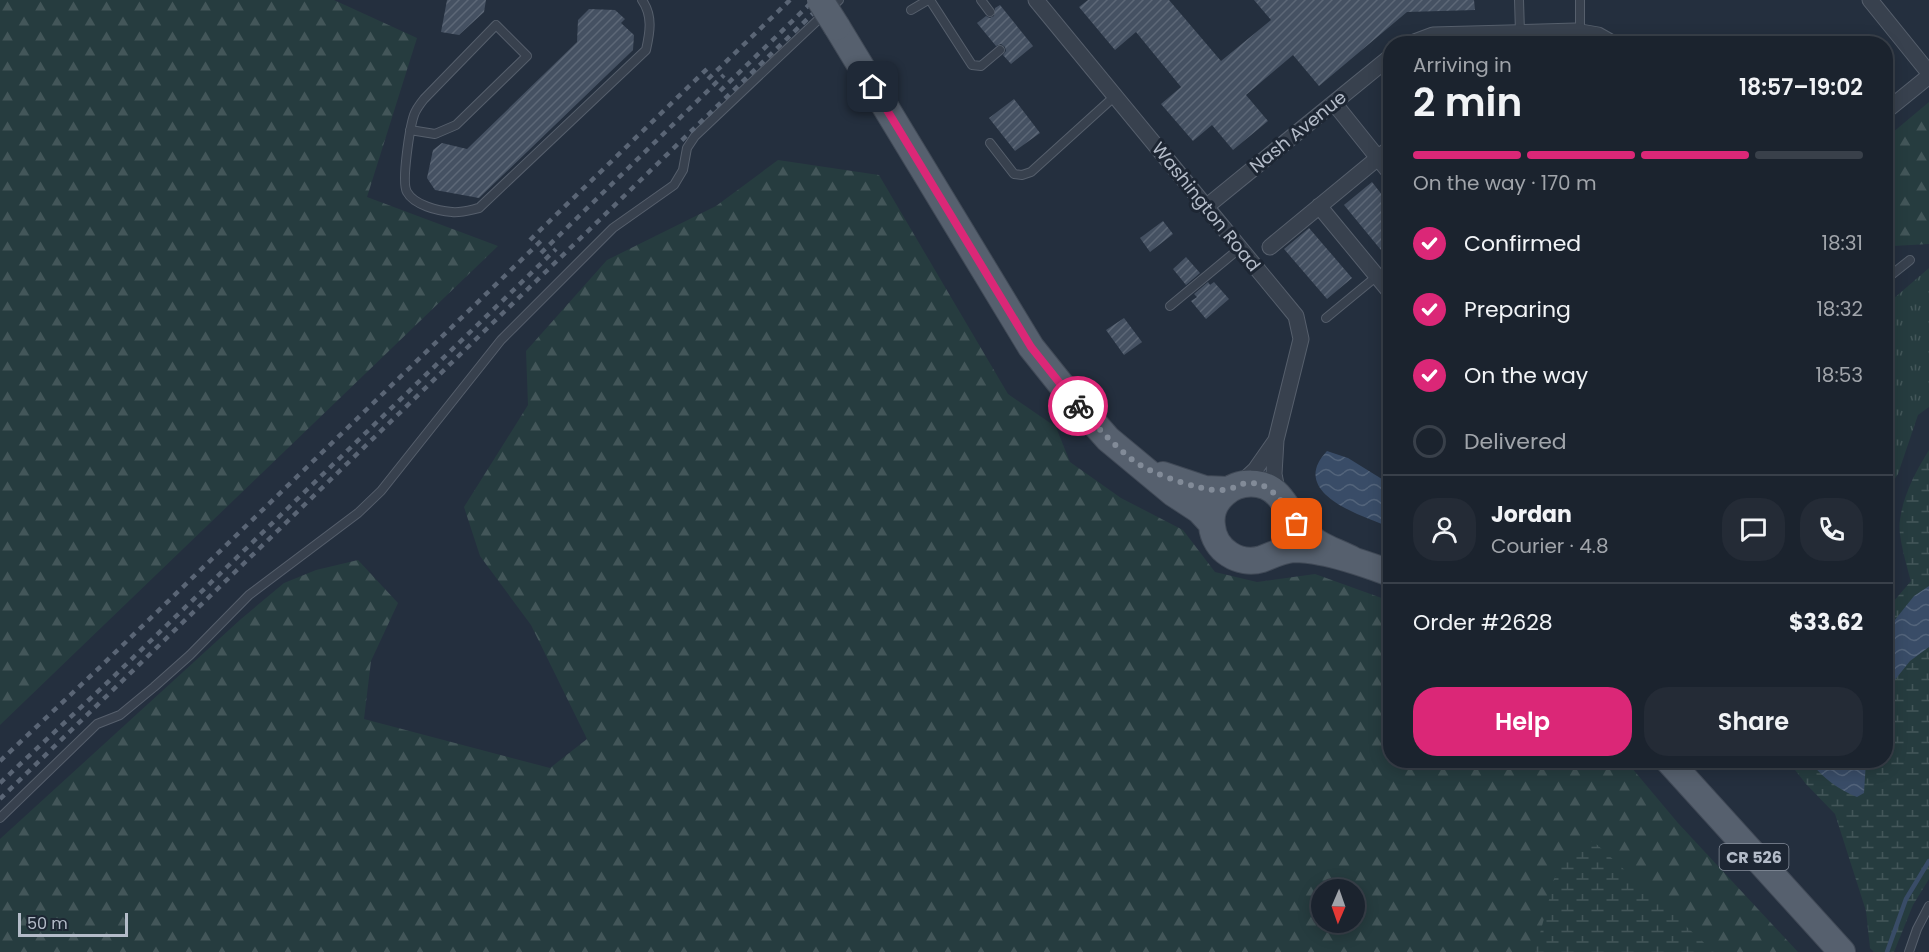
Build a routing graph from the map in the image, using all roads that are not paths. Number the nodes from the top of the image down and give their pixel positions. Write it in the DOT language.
graph roads {
  1 [pos="642,0"];
  2 [pos="820,0"];
  3 [pos="839,0"];
  4 [pos="929,0"];
  5 [pos="981,0"];
  6 [pos="1036,0"];
  7 [pos="1519,0"];
  8 [pos="1580,0"];
  9 [pos="1870,0"];
  10 [pos="911,10"];
  11 [pos="990,12"];
  12 [pos="1520,32"];
  13 [pos="1580,32"];
  14 [pos="1430,36"];
  15 [pos="1600,36"];
  16 [pos="1000,50"];
  17 [pos="1383,63"];
  18 [pos="1929,74"];
  19 [pos="1115,96"];
  20 [pos="1334,103"];
  21 [pos="1893,105"];
  22 [pos="410,130"];
  23 [pos="990,143"];
  24 [pos="1383,152"];
  25 [pos="1383,154"];
  26 [pos="1319,206"];
  27 [pos="1206,207"];
  28 [pos="1270,247"];
  29 [pos="1239,248"];
  30 [pos="1910,260"];
  31 [pos="1893,273"];
  32 [pos="1377,276"];
  33 [pos="1383,283"];
  34 [pos="1170,306"];
  35 [pos="1326,318"];
  36 [pos="1276,440"];
  37 [pos="1136,462"];
  38 [pos="1234,487"];
  39 [pos="1282,501"];
  40 [pos="1211,523"];
  41 [pos="1273,553"];
  42 [pos="1353,560"];
  43 [pos="1383,571"];
  44 [pos="1675,768"];
  45 [pos="0,818"];
  46 [pos="1929,906"];
  47 [pos="1842,952"];
  48 [pos="1909,952"];
  1 -- 22 [label="lane"];
  2 -- 37 [label="main road, bridge"];
  3 -- 45 [label="lane"];
  4 -- 10 [label="lane"];
  4 -- 16 [label="lane"];
  5 -- 11 [label="lane"];
  6 -- 19 [label="street, Washington Road"];
  7 -- 12 [label="lane"];
  8 -- 13 [label="lane"];
  9 -- 18 [label="street"];
  12 -- 13 [label="street"];
  12 -- 14 [label="street"];
  13 -- 15 [label="street"];
  17 -- 20 [label="street, Nash Avenue"];
  18 -- 21 [label="street"];
  19 -- 23 [label="lane"];
  19 -- 27 [label="street, Washington Road"];
  20 -- 24 [label="street"];
  20 -- 27 [label="street, Nash Avenue"];
  22 -- 22 [label="lane"];
  25 -- 26 [label="street"];
  26 -- 28 [label="street"];
  26 -- 32 [label="street"];
  27 -- 29 [label="street, Washington Road"];
  29 -- 34 [label="lane"];
  29 -- 36 [label="street, Washington Road"];
  30 -- 31 [label="lane"];
  32 -- 33 [label="street"];
  32 -- 35 [label="lane"];
  36 -- 38 [label="street, Washington Road"];
  36 -- 39 [label="street, Washington Road"];
  37 -- 38 [label="main road"];
  37 -- 40 [label="main road"];
  38 -- 39 [label="main road"];
  38 -- 40 [label="main road"];
  39 -- 41 [label="main road"];
  39 -- 42 [label="main road"];
  40 -- 41 [label="main road"];
  41 -- 42 [label="main road"];
  42 -- 43 [label="main road"];
  44 -- 47 [label="main road, CR 526"];
  46 -- 48 [label="lane"];
}
